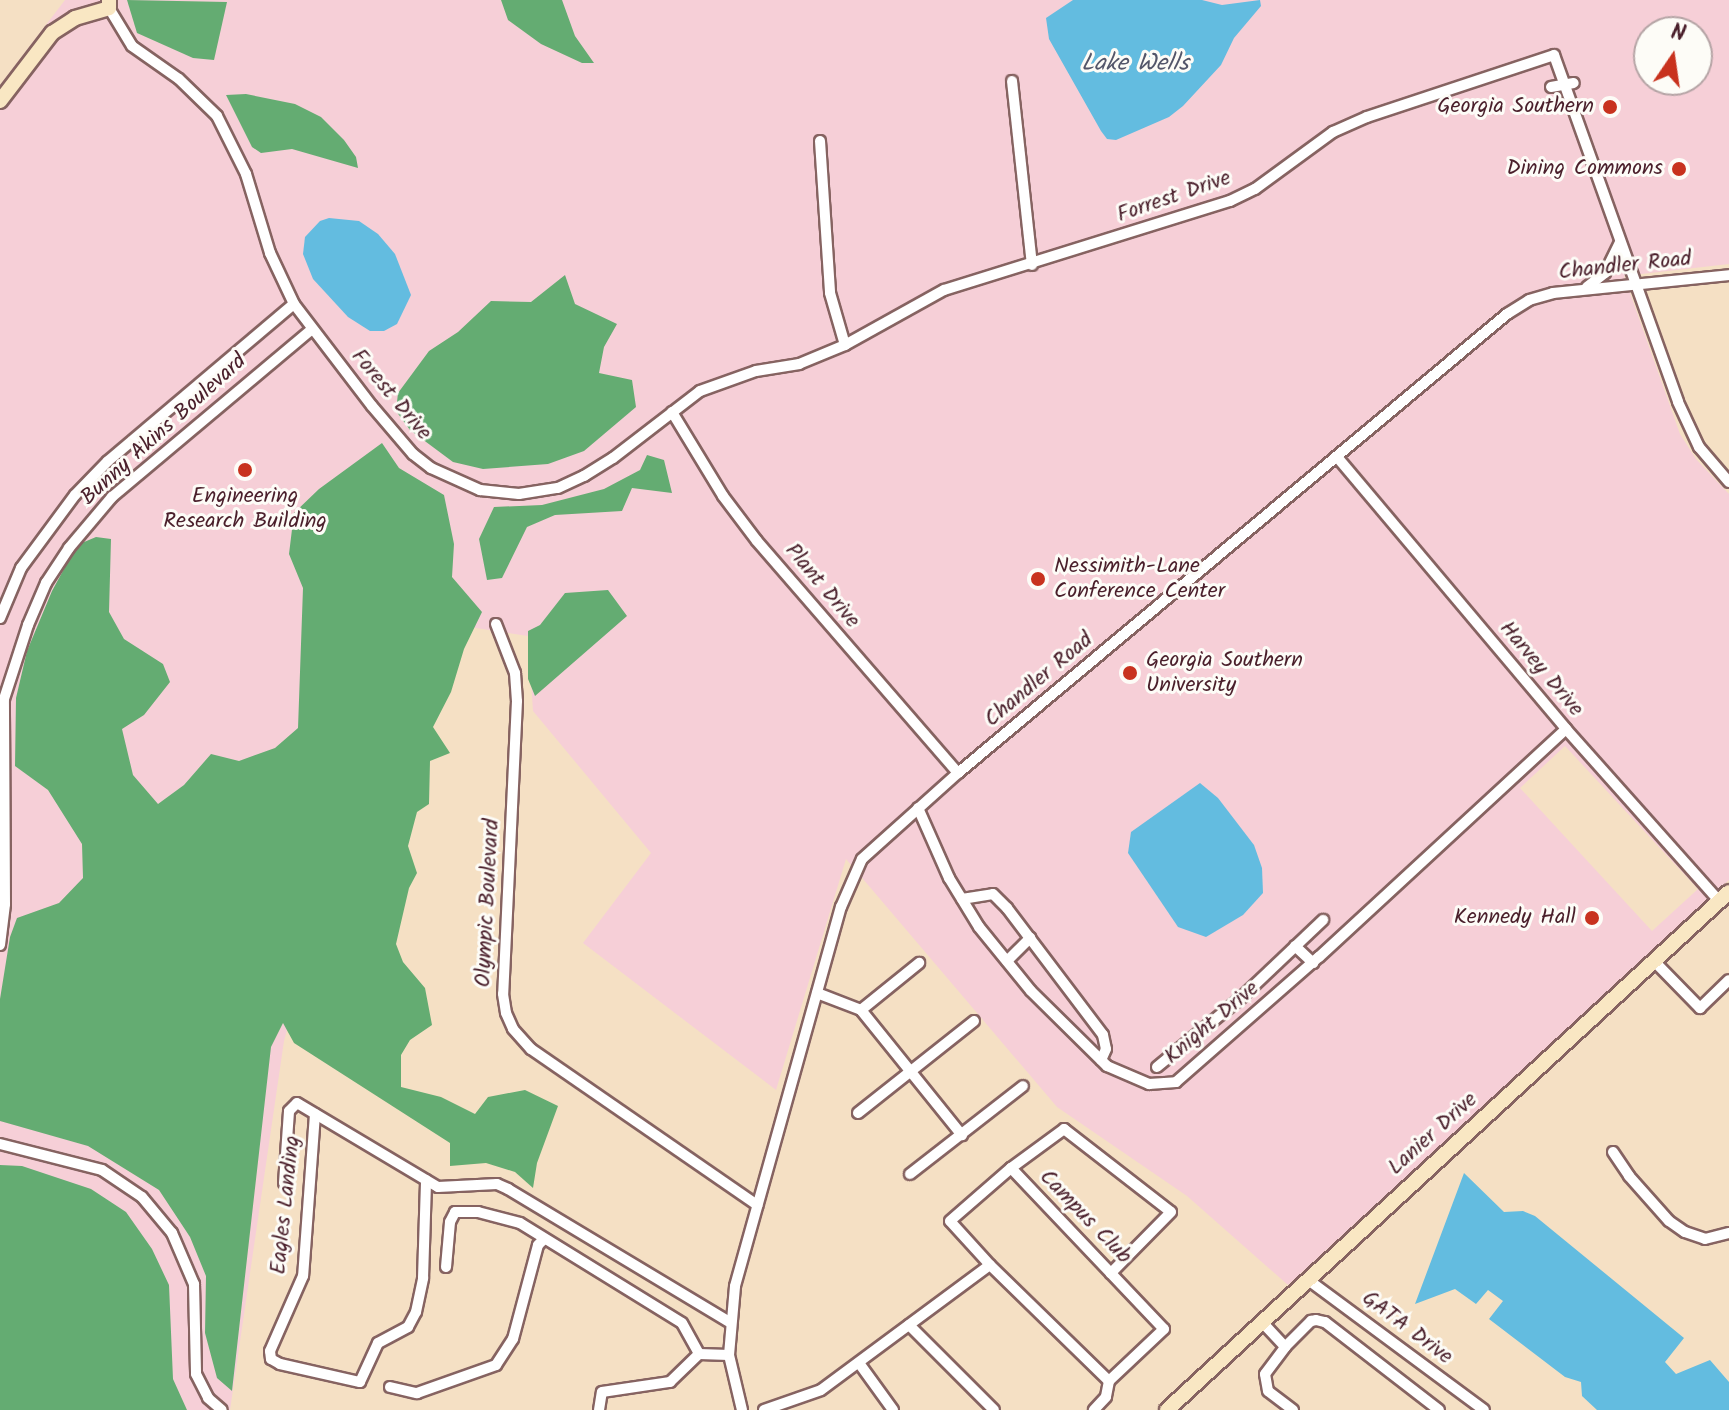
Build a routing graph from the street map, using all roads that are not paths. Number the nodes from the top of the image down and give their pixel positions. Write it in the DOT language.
graph roads {
  1 [pos="109,4"];
  2 [pos="1012,81"];
  3 [pos="1569,84"];
  4 [pos="1551,87"];
  5 [pos="0,101"];
  6 [pos="820,141"];
  7 [pos="1620,242"];
  8 [pos="1032,265"];
  9 [pos="1729,275"];
  10 [pos="1636,286"];
  11 [pos="1585,288"];
  12 [pos="294,304"];
  13 [pos="312,329"];
  14 [pos="845,345"];
  15 [pos="672,412"];
  16 [pos="1338,458"];
  17 [pos="1729,482"];
  18 [pos="0,618"];
  19 [pos="496,624"];
  20 [pos="1566,729"];
  21 [pos="958,773"];
  22 [pos="918,808"];
  23 [pos="1724,896"];
  24 [pos="962,899"];
  25 [pos="1323,920"];
  26 [pos="1030,938"];
  27 [pos="0,945"];
  28 [pos="1295,946"];
  29 [pos="1007,961"];
  30 [pos="1654,961"];
  31 [pos="919,963"];
  32 [pos="1313,963"];
  33 [pos="1729,980"];
  34 [pos="817,993"];
  35 [pos="1242,997"];
  36 [pos="861,1010"];
  37 [pos="1257,1013"];
  38 [pos="974,1021"];
  39 [pos="1101,1060"];
  40 [pos="1157,1067"];
  41 [pos="909,1072"];
  42 [pos="1023,1086"];
  43 [pos="858,1113"];
  44 [pos="315,1114"];
  45 [pos="962,1135"];
  46 [pos="0,1144"];
  47 [pos="1613,1152"];
  48 [pos="1011,1168"];
  49 [pos="910,1174"];
  50 [pos="426,1180"];
  51 [pos="284,1183"];
  52 [pos="757,1205"];
  53 [pos="1729,1233"];
  54 [pos="544,1239"];
  55 [pos="990,1265"];
  56 [pos="446,1267"];
  57 [pos="1111,1273"];
  58 [pos="1307,1279"];
  59 [pos="729,1322"];
  60 [pos="1262,1322"];
  61 [pos="909,1325"];
  62 [pos="1285,1347"];
  63 [pos="699,1354"];
  64 [pos="729,1355"];
  65 [pos="859,1363"];
  66 [pos="1109,1381"];
  67 [pos="390,1387"];
  68 [pos="222,1410"];
  69 [pos="599,1410"];
  70 [pos="742,1410"];
  71 [pos="764,1410"];
  72 [pos="893,1410"];
  73 [pos="994,1410"];
  74 [pos="1094,1410"];
  75 [pos="1167,1410"];
  76 [pos="1293,1410"];
  77 [pos="1439,1410"];
  78 [pos="1484,1410"];
  1 -- 5 [label="street"];
  1 -- 12 [label="street, Forest Drive"];
  2 -- 8 [label="street"];
  3 -- 4 [label="street"];
  3 -- 7 [label="street"];
  3 -- 8 [label="street, Forrest Drive"];
  6 -- 14 [label="street"];
  7 -- 10 [label="street"];
  7 -- 11 [label="street"];
  8 -- 14 [label="street, Forrest Drive"];
  9 -- 10 [label="street, Chandler Road"];
  10 -- 11 [label="street, Chandler Road"];
  10 -- 17 [label="street"];
  11 -- 16 [label="street, Chandler Road"];
  12 -- 13 [label="street, Forest Drive"];
  12 -- 18 [label="street, Bunny Akins Boulevard"];
  13 -- 15 [label="street, Forest Drive"];
  13 -- 27 [label="street, Bunny Akins Boulevard"];
  14 -- 15 [label="street, Forest Drive"];
  15 -- 21 [label="street, Plant Drive"];
  16 -- 20 [label="street, Harvey Drive"];
  16 -- 21 [label="street, Chandler Road"];
  19 -- 52 [label="street, Olympic Boulevard"];
  20 -- 23 [label="street, Harvey Drive"];
  20 -- 32 [label="street, Knight Drive"];
  21 -- 22 [label="street, Chandler Road"];
  22 -- 24 [label="street, Knight Drive"];
  22 -- 34 [label="street, Chandler Road"];
  23 -- 30 [label="street, Lanier Drive"];
  24 -- 26 [label="street"];
  24 -- 29 [label="street, Knight Drive"];
  25 -- 28 [label="street"];
  26 -- 29 [label="street"];
  26 -- 39 [label="street"];
  28 -- 32 [label="street"];
  28 -- 35 [label="street"];
  29 -- 39 [label="street, Knight Drive"];
  30 -- 33 [label="street"];
  30 -- 58 [label="street, Lanier Drive"];
  31 -- 36 [label="street"];
  32 -- 37 [label="street, Knight Drive"];
  34 -- 36 [label="street"];
  34 -- 52 [label="street, Chandler Road"];
  35 -- 37 [label="street"];
  35 -- 40 [label="street"];
  36 -- 41 [label="street"];
  37 -- 39 [label="street, Knight Drive"];
  38 -- 41 [label="street"];
  41 -- 43 [label="street"];
  41 -- 45 [label="street"];
  42 -- 45 [label="street"];
  44 -- 50 [label="street, Eagles Landing"];
  44 -- 50 [label="street, Eagles Landing"];
  44 -- 51 [label="street, Eagles Landing"];
  45 -- 49 [label="street"];
  46 -- 68 [label="street"];
  47 -- 53 [label="street"];
  48 -- 55 [label="street, Campus Club"];
  48 -- 57 [label="street, Campus Club"];
  48 -- 57 [label="street"];
  50 -- 59 [label="street, Eagles Landing"];
  52 -- 59 [label="street, Chandler Road"];
  54 -- 56 [label="street"];
  54 -- 63 [label="street"];
  54 -- 67 [label="street"];
  55 -- 61 [label="street"];
  55 -- 66 [label="street"];
  57 -- 66 [label="street, Campus Club"];
  58 -- 60 [label="street, Lanier Drive"];
  58 -- 78 [label="street, GATA Drive"];
  59 -- 64 [label="street, Chandler Road"];
  60 -- 62 [label="street"];
  60 -- 75 [label="street, Lanier Drive"];
  61 -- 65 [label="street"];
  61 -- 73 [label="street"];
  62 -- 76 [label="street"];
  62 -- 77 [label="street"];
  63 -- 64 [label="street"];
  63 -- 69 [label="street"];
  64 -- 70 [label="street, Chandler Road"];
  65 -- 71 [label="street"];
  65 -- 72 [label="street"];
  66 -- 74 [label="street, Campus Club"];
}
